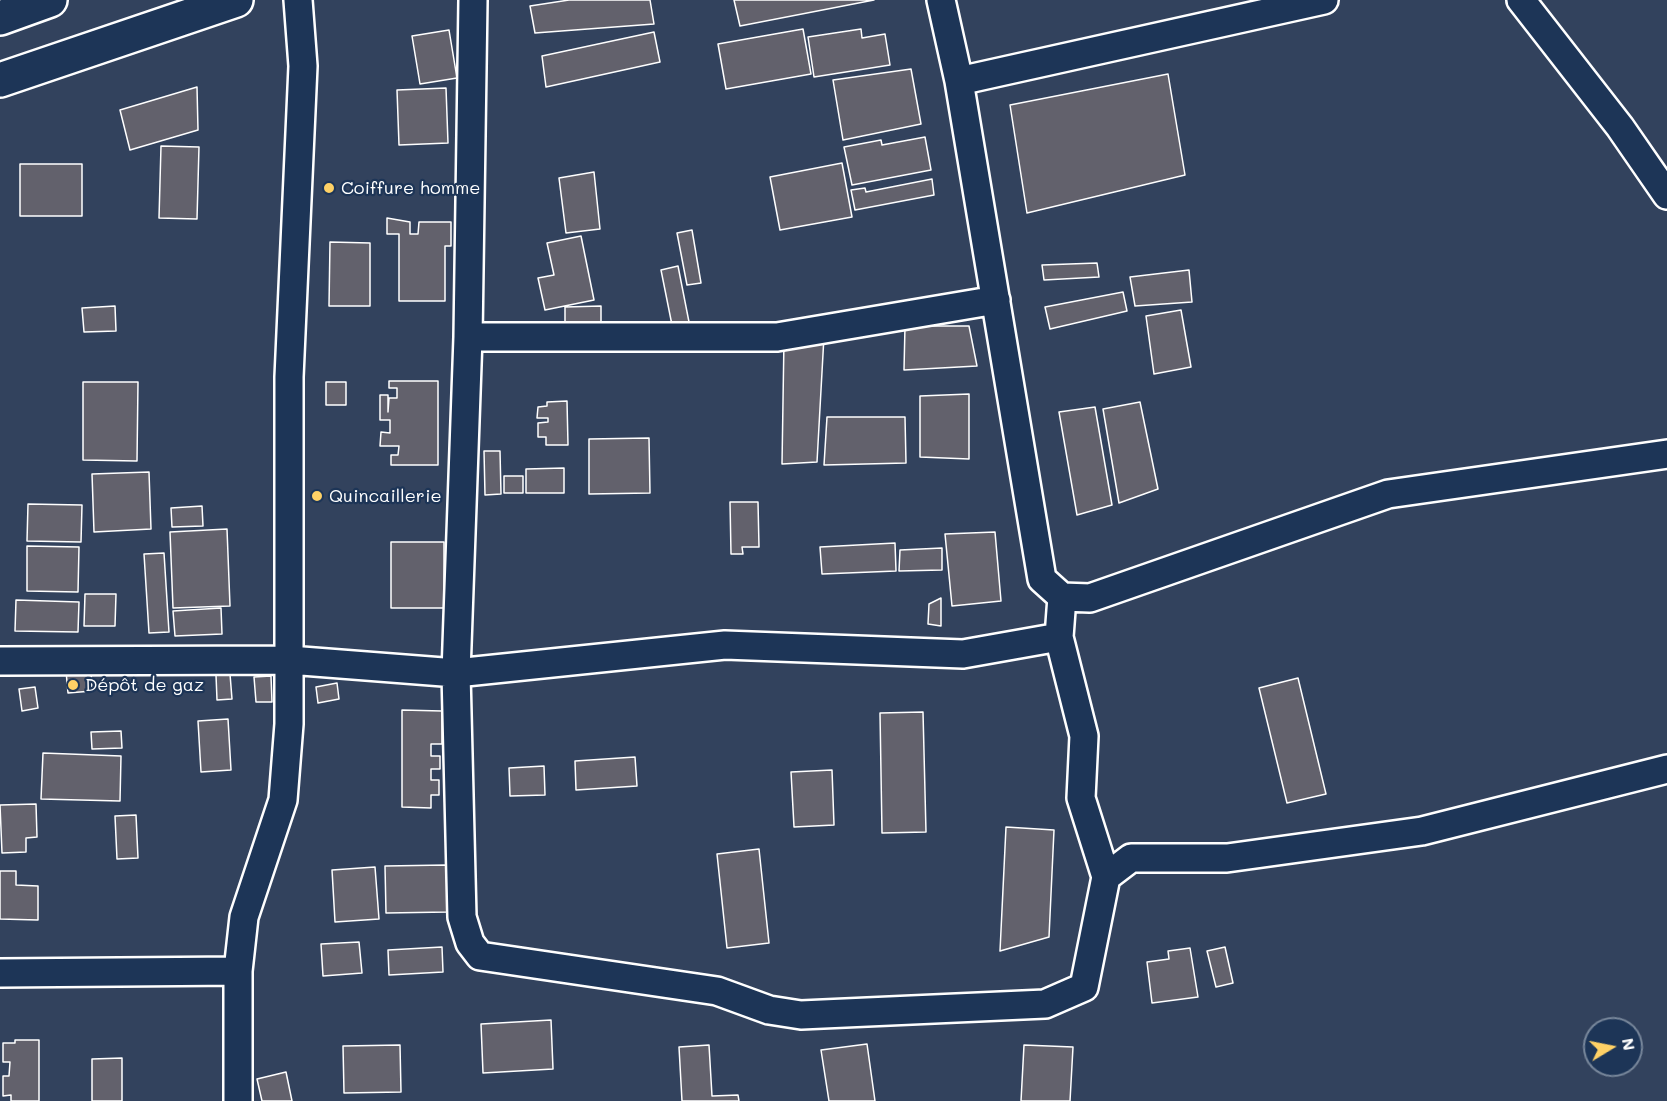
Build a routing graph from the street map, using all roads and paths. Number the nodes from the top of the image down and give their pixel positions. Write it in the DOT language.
graph roads {
  1 [pos="50,0"];
  2 [pos="236,0"];
  3 [pos="298,0"];
  4 [pos="473,0"];
  5 [pos="941,0"];
  6 [pos="1324,0"];
  7 [pos="1521,0"];
  8 [pos="0,18"];
  9 [pos="0,80"];
  10 [pos="959,81"];
  11 [pos="1667,195"];
  12 [pos="996,300"];
  13 [pos="468,337"];
  14 [pos="1667,454"];
  15 [pos="1062,597"];
  16 [pos="1059,637"];
  17 [pos="289,660"];
  18 [pos="0,662"];
  19 [pos="456,673"];
  20 [pos="1667,768"];
  21 [pos="1106,877"];
  22 [pos="238,971"];
  23 [pos="0,973"];
  24 [pos="238,1101"];
  1 -- 8 [label="main road"];
  2 -- 9 [label="main road"];
  3 -- 17 [label="street"];
  4 -- 13 [label="street"];
  5 -- 10 [label="street"];
  6 -- 10 [label="street"];
  7 -- 11 [label="street"];
  10 -- 12 [label="street"];
  12 -- 13 [label="street"];
  12 -- 15 [label="street"];
  13 -- 19 [label="street"];
  14 -- 15 [label="street"];
  15 -- 16 [label="street"];
  16 -- 19 [label="street"];
  16 -- 21 [label="street"];
  17 -- 18 [label="street"];
  17 -- 19 [label="street"];
  17 -- 22 [label="street"];
  19 -- 21 [label="street"];
  20 -- 21 [label="street"];
  22 -- 23 [label="street"];
  22 -- 24 [label="street"];
}
